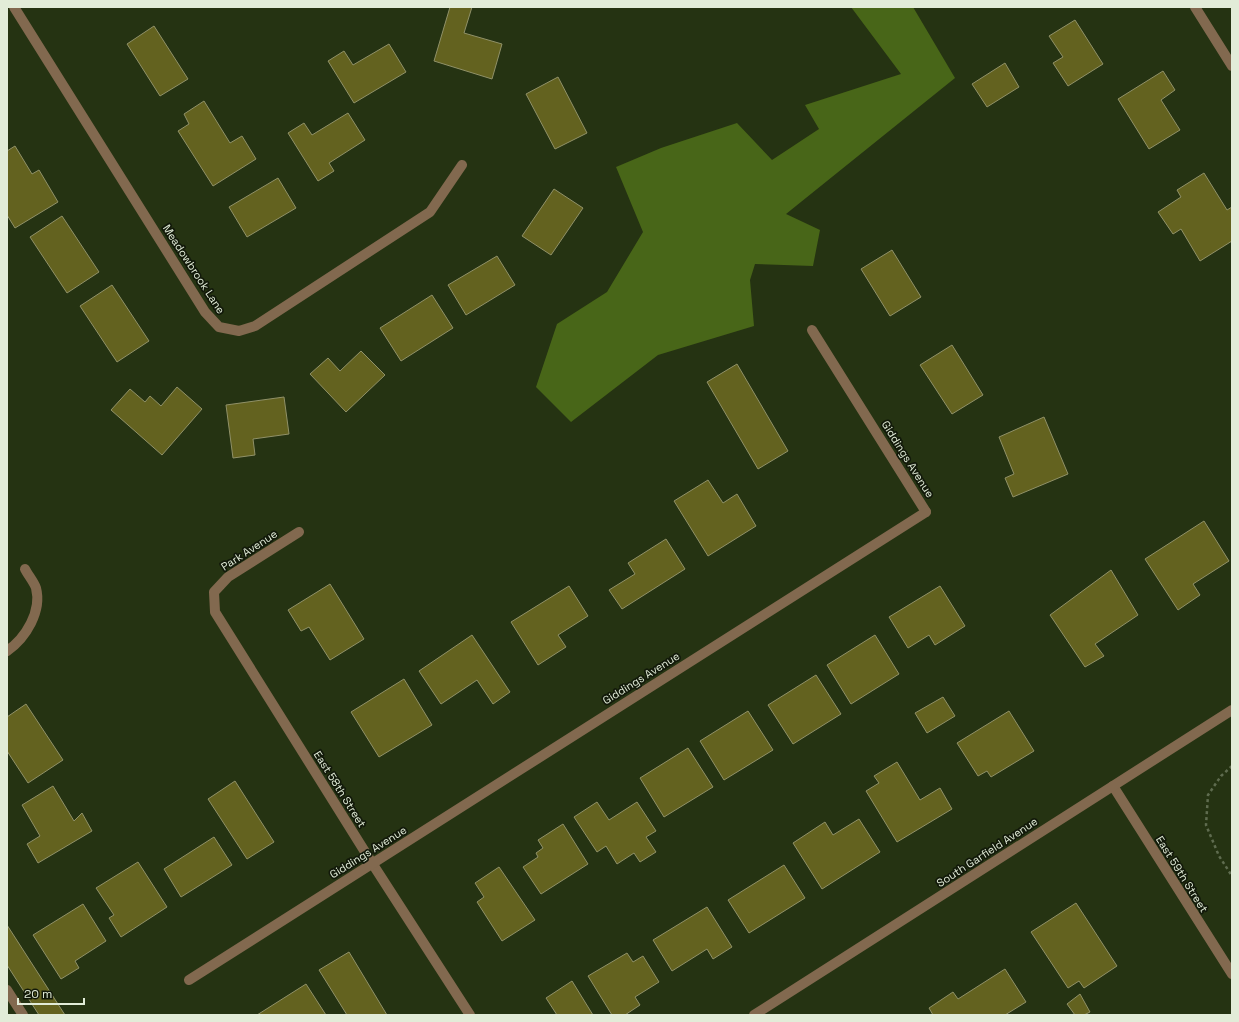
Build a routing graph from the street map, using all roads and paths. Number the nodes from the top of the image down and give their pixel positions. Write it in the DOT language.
graph roads {
  1 [pos="14,7"];
  2 [pos="1196,7"];
  3 [pos="1232,66"];
  4 [pos="462,165"];
  5 [pos="812,330"];
  6 [pos="299,532"];
  7 [pos="25,569"];
  8 [pos="214,592"];
  9 [pos="7,650"];
  10 [pos="1232,710"];
  11 [pos="1232,766"];
  12 [pos="1113,786"];
  13 [pos="372,863"];
  14 [pos="1232,876"];
  15 [pos="1232,974"];
  16 [pos="189,980"];
  17 [pos="7,990"];
  18 [pos="23,1015"];
  19 [pos="470,1015"];
  20 [pos="754,1015"];
  1 -- 4 [label="street, Meadowbrook Lane"];
  2 -- 3 [label="street"];
  5 -- 13 [label="street, Giddings Avenue"];
  6 -- 8 [label="street, Park Avenue"];
  7 -- 9 [label="street"];
  8 -- 13 [label="street, East 58th Street"];
  10 -- 12 [label="street, South Garfield Avenue"];
  11 -- 14 [label="path"];
  12 -- 15 [label="street, East 59th Street"];
  12 -- 20 [label="street, South Garfield Avenue"];
  13 -- 16 [label="street, Giddings Avenue"];
  13 -- 19 [label="street, East 58th Street"];
  17 -- 18 [label="street"];
}
